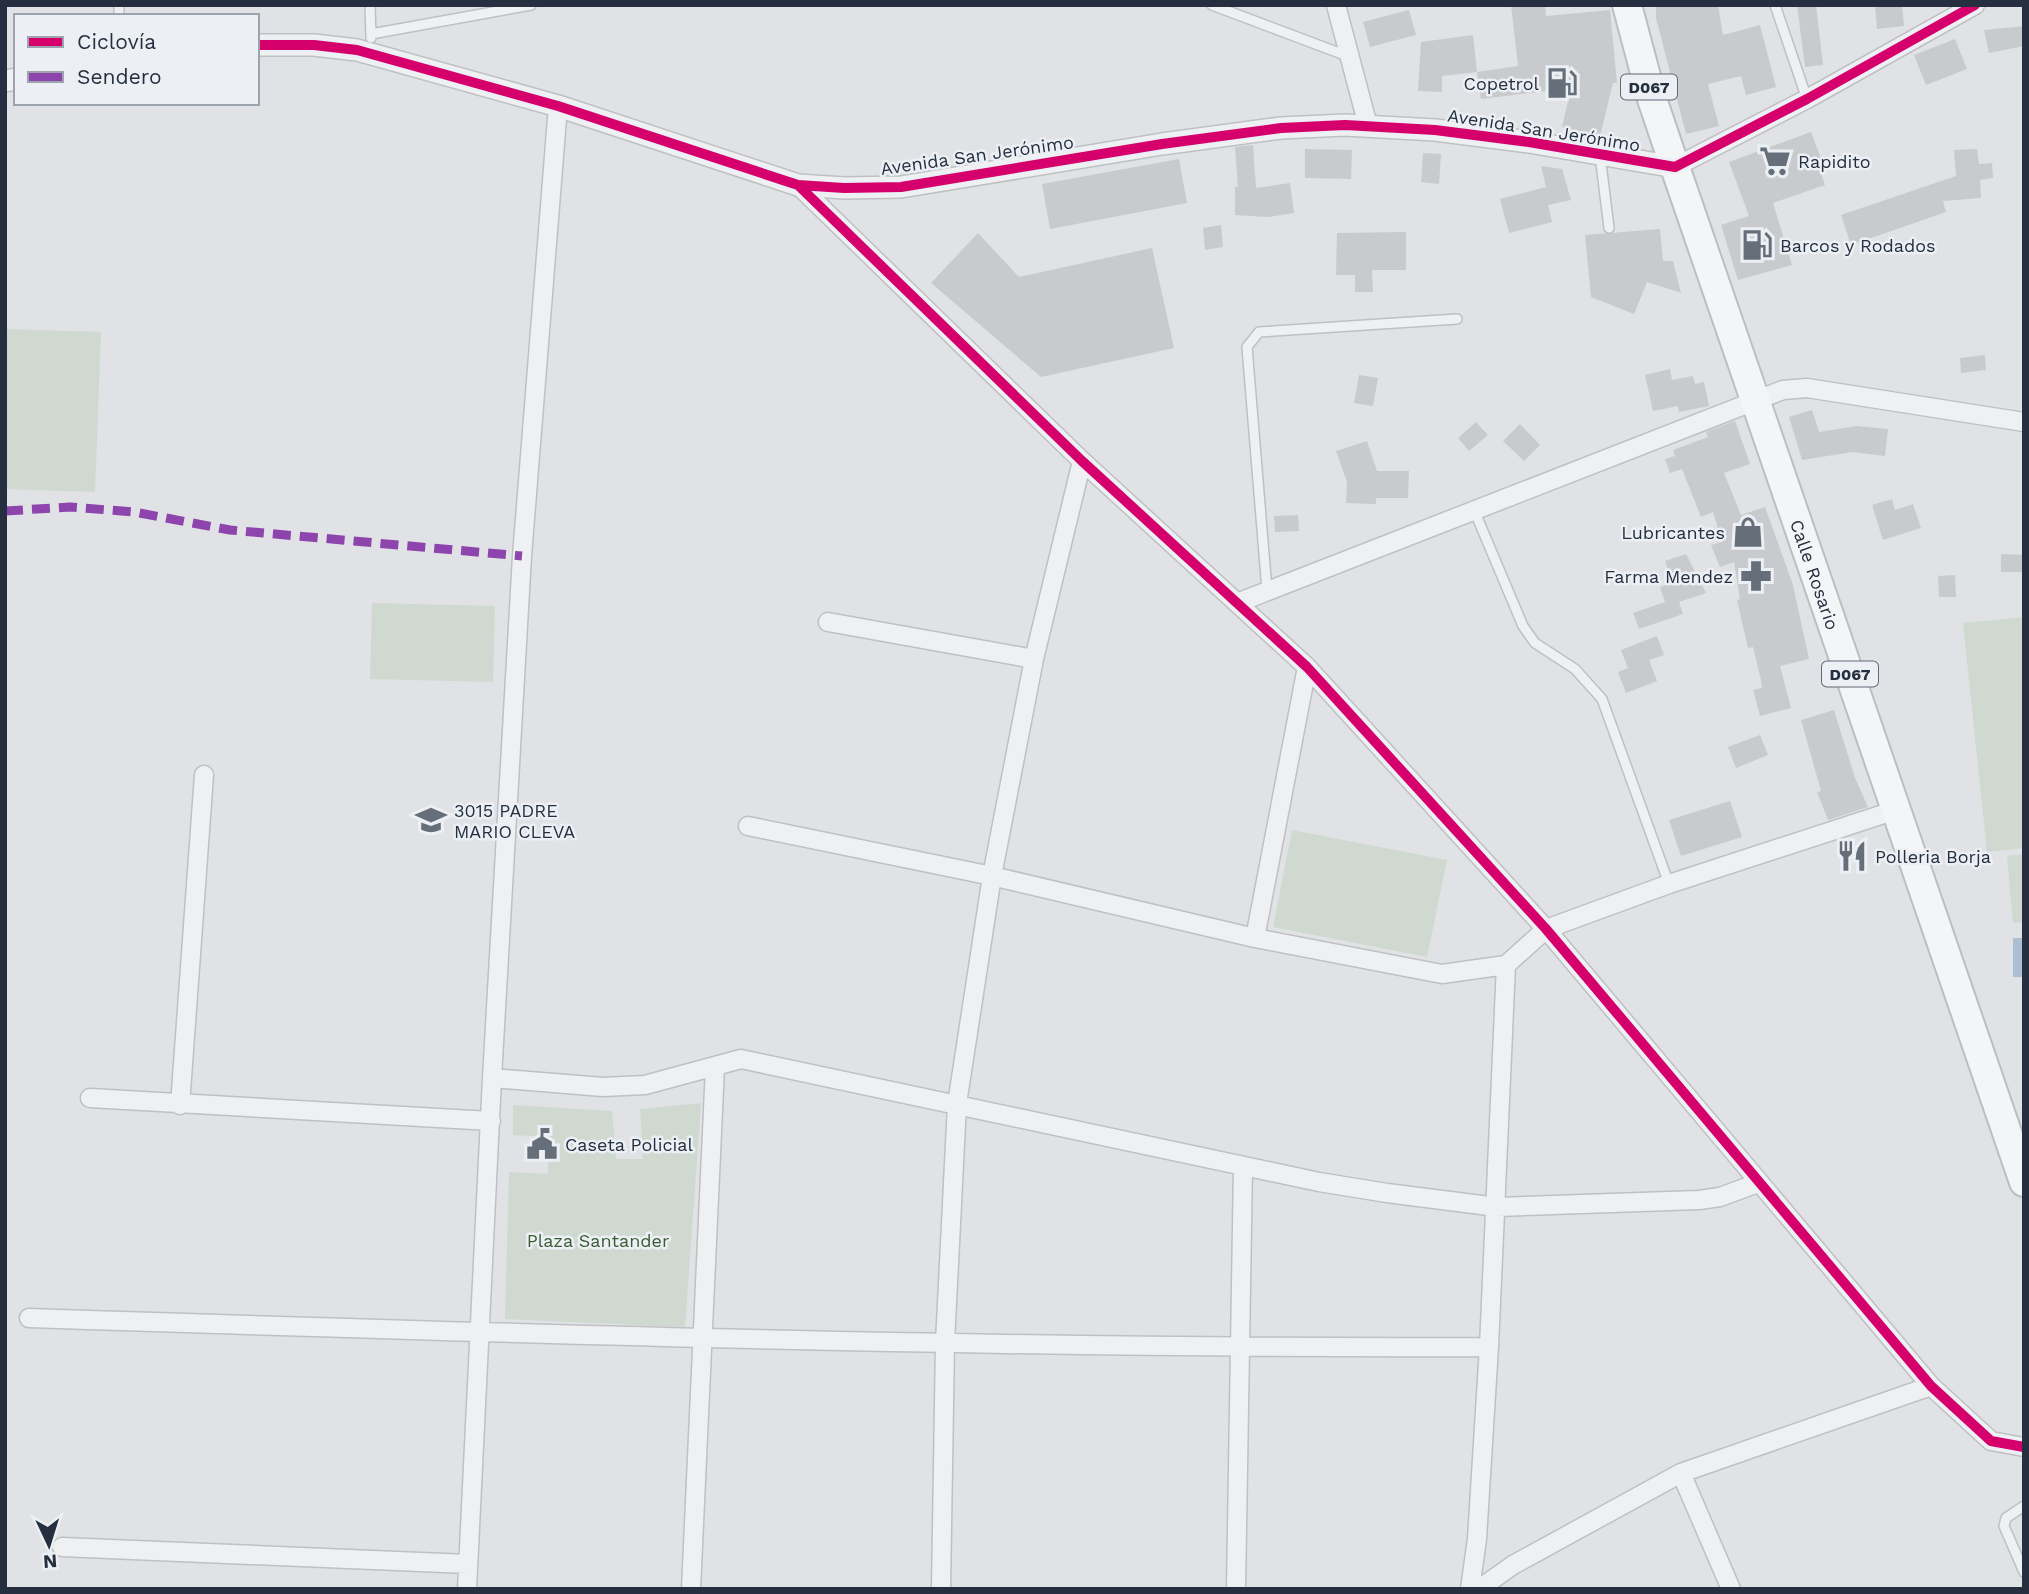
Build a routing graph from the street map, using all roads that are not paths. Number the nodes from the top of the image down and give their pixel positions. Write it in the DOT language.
graph roads {
  1 [pos="369,5"];
  2 [pos="531,5"];
  3 [pos="1212,5"];
  4 [pos="1336,5"];
  5 [pos="1628,5"];
  6 [pos="1775,5"];
  7 [pos="1975,5"];
  8 [pos="372,44"];
  9 [pos="259,45"];
  10 [pos="1350,57"];
  11 [pos="1807,99"];
  12 [pos="558,106"];
  13 [pos="1368,126"];
  14 [pos="1600,155"];
  15 [pos="1675,167"];
  16 [pos="798,185"];
  17 [pos="1609,229"];
  18 [pos="1457,319"];
  19 [pos="1756,401"];
  20 [pos="2024,422"];
  21 [pos="1082,461"];
  22 [pos="1474,510"];
  23 [pos="1267,590"];
  24 [pos="1237,603"];
  25 [pos="828,622"];
  26 [pos="1034,659"];
  27 [pos="1307,667"];
  28 [pos="204,775"];
  29 [pos="1896,810"];
  30 [pos="748,826"];
  31 [pos="992,876"];
  32 [pos="1670,884"];
  33 [pos="1546,929"];
  34 [pos="1255,938"];
  35 [pos="1506,965"];
  36 [pos="715,1067"];
  37 [pos="492,1077"];
  38 [pos="90,1098"];
  39 [pos="957,1104"];
  40 [pos="180,1105"];
  41 [pos="491,1121"];
  42 [pos="1242,1166"];
  43 [pos="2024,1182"];
  44 [pos="1758,1183"];
  45 [pos="1497,1207"];
  46 [pos="29,1318"];
  47 [pos="480,1333"];
  48 [pos="703,1339"];
  49 [pos="945,1343"];
  50 [pos="1489,1347"];
  51 [pos="1240,1348"];
  52 [pos="1931,1386"];
  53 [pos="2024,1447"];
  54 [pos="1681,1473"];
  55 [pos="2024,1506"];
  56 [pos="62,1547"];
  57 [pos="1476,1547"];
  58 [pos="468,1564"];
  59 [pos="1513,1565"];
  60 [pos="2024,1572"];
  61 [pos="467,1589"];
  62 [pos="691,1589"];
  63 [pos="941,1589"];
  64 [pos="1236,1589"];
  65 [pos="1470,1589"];
  66 [pos="1479,1589"];
  67 [pos="1731,1589"];
  1 -- 8 [label="lane"];
  2 -- 8 [label="lane"];
  3 -- 10 [label="lane"];
  4 -- 10 [label="street"];
  5 -- 15 [label="main road, Calle Rosario / D067"];
  6 -- 11 [label="lane"];
  7 -- 11 [label="street"];
  8 -- 9 [label="street, Avenida San Jerónimo"];
  8 -- 12 [label="street, Avenida San Jerónimo"];
  10 -- 13 [label="street"];
  11 -- 15 [label="street"];
  12 -- 16 [label="street, Avenida San Jerónimo"];
  12 -- 37 [label="street"];
  13 -- 14 [label="street, Avenida San Jerónimo"];
  13 -- 16 [label="street, Avenida San Jerónimo"];
  14 -- 15 [label="street, Avenida San Jerónimo"];
  14 -- 17 [label="lane"];
  15 -- 19 [label="main road, Calle Rosario / D067"];
  16 -- 21 [label="street"];
  18 -- 23 [label="lane"];
  19 -- 20 [label="street"];
  19 -- 22 [label="street"];
  19 -- 29 [label="main road, Calle Rosario / D067"];
  21 -- 24 [label="street"];
  21 -- 26 [label="street"];
  22 -- 23 [label="street"];
  22 -- 32 [label="lane"];
  23 -- 24 [label="street"];
  24 -- 27 [label="street"];
  25 -- 26 [label="street"];
  26 -- 31 [label="street"];
  27 -- 33 [label="street"];
  27 -- 34 [label="street"];
  28 -- 40 [label="street"];
  29 -- 32 [label="street"];
  29 -- 43 [label="main road, Calle Rosario / D067"];
  30 -- 31 [label="street"];
  31 -- 34 [label="street"];
  31 -- 39 [label="street"];
  32 -- 33 [label="street"];
  33 -- 35 [label="street"];
  33 -- 44 [label="street"];
  34 -- 35 [label="street"];
  35 -- 45 [label="street"];
  36 -- 37 [label="street"];
  36 -- 39 [label="street"];
  36 -- 48 [label="street"];
  37 -- 41 [label="street"];
  38 -- 40 [label="street"];
  39 -- 42 [label="street"];
  39 -- 49 [label="street"];
  40 -- 41 [label="street"];
  41 -- 47 [label="street"];
  42 -- 45 [label="street"];
  42 -- 51 [label="street"];
  44 -- 45 [label="street"];
  44 -- 52 [label="street"];
  45 -- 50 [label="street"];
  46 -- 47 [label="street"];
  47 -- 48 [label="street"];
  47 -- 58 [label="street"];
  48 -- 49 [label="street"];
  48 -- 62 [label="street"];
  49 -- 51 [label="street"];
  49 -- 63 [label="street"];
  50 -- 51 [label="street"];
  50 -- 57 [label="street"];
  51 -- 64 [label="street"];
  52 -- 53 [label="street"];
  52 -- 54 [label="street"];
  54 -- 59 [label="street"];
  54 -- 67 [label="street"];
  55 -- 60 [label="lane"];
  56 -- 58 [label="street"];
  57 -- 59 [label="street"];
  57 -- 65 [label="street"];
  58 -- 61 [label="street"];
  59 -- 66 [label="street"];
}
